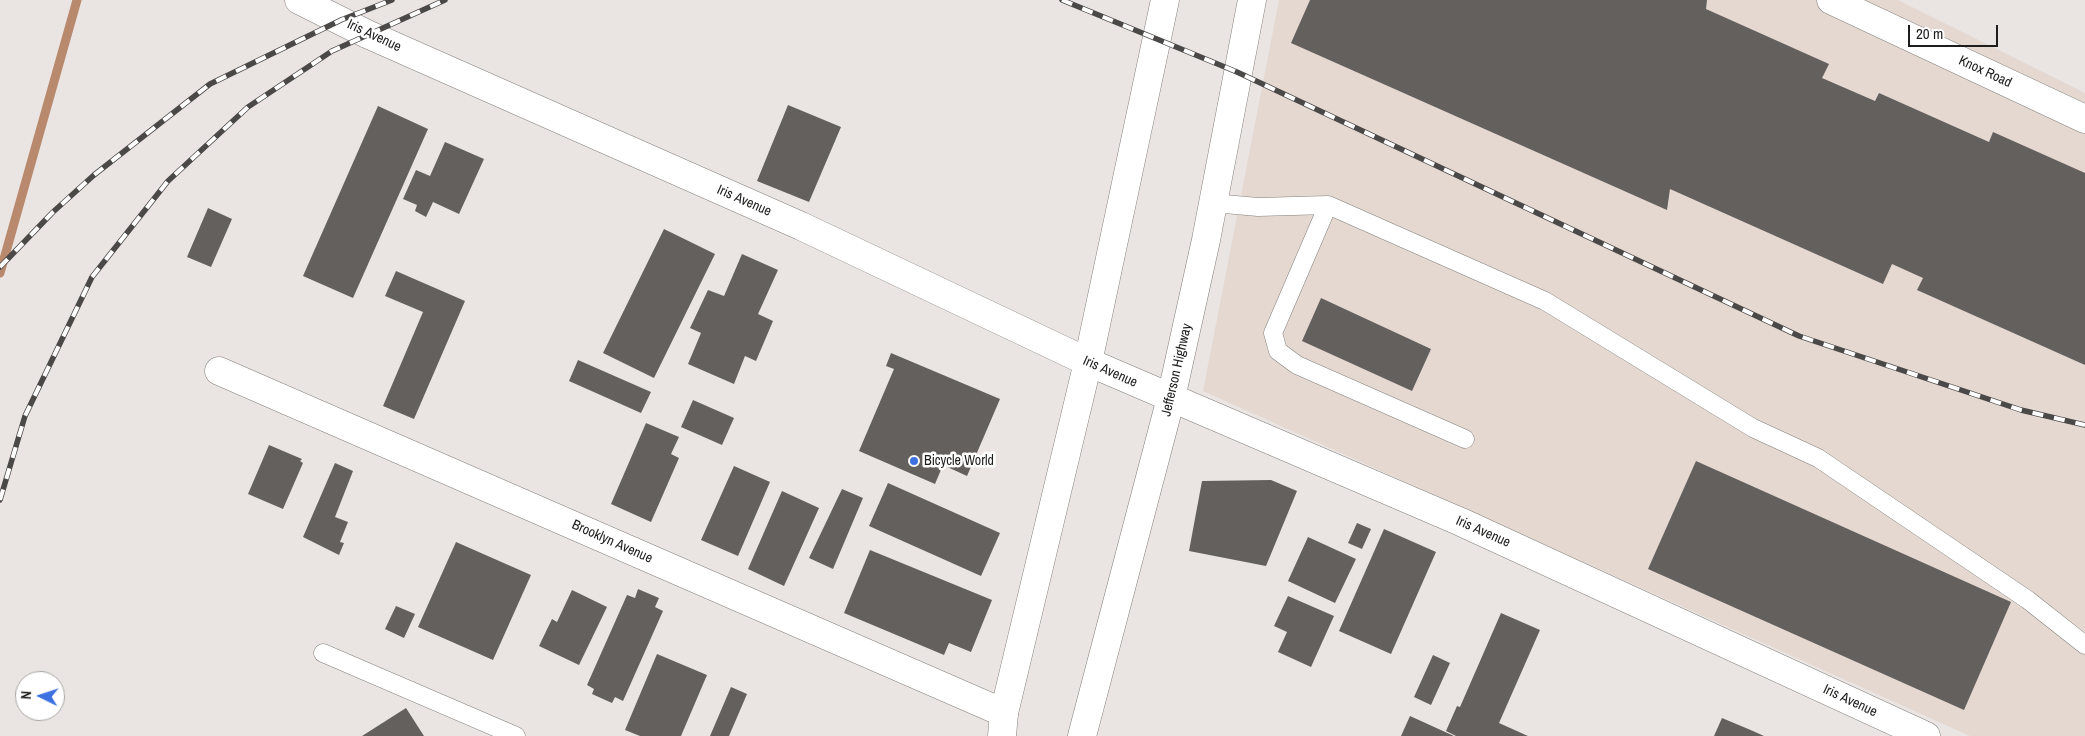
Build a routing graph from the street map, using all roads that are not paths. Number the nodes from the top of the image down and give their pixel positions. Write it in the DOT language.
graph roads {
  1 [pos="298,0"];
  2 [pos="1165,0"];
  3 [pos="1252,0"];
  4 [pos="1831,0"];
  5 [pos="2085,119"];
  6 [pos="1213,204"];
  7 [pos="1328,205"];
  8 [pos="1088,362"];
  9 [pos="219,371"];
  10 [pos="1171,398"];
  11 [pos="1465,439"];
  12 [pos="2085,645"];
  13 [pos="322,653"];
  14 [pos="1003,725"];
  15 [pos="516,736"];
  16 [pos="1082,736"];
  17 [pos="1926,736"];
  1 -- 8 [label="street, Iris Avenue"];
  2 -- 8 [label="street"];
  3 -- 6 [label="street, Jefferson Highway"];
  4 -- 5 [label="street, Knox Road"];
  6 -- 7 [label="lane"];
  6 -- 10 [label="street, Jefferson Highway"];
  7 -- 11 [label="lane"];
  7 -- 12 [label="lane"];
  8 -- 10 [label="street, Iris Avenue"];
  8 -- 14 [label="street"];
  9 -- 14 [label="street, Brooklyn Avenue"];
  10 -- 16 [label="street, Jefferson Highway"];
  10 -- 17 [label="street, Iris Avenue"];
  13 -- 15 [label="lane"];
}
